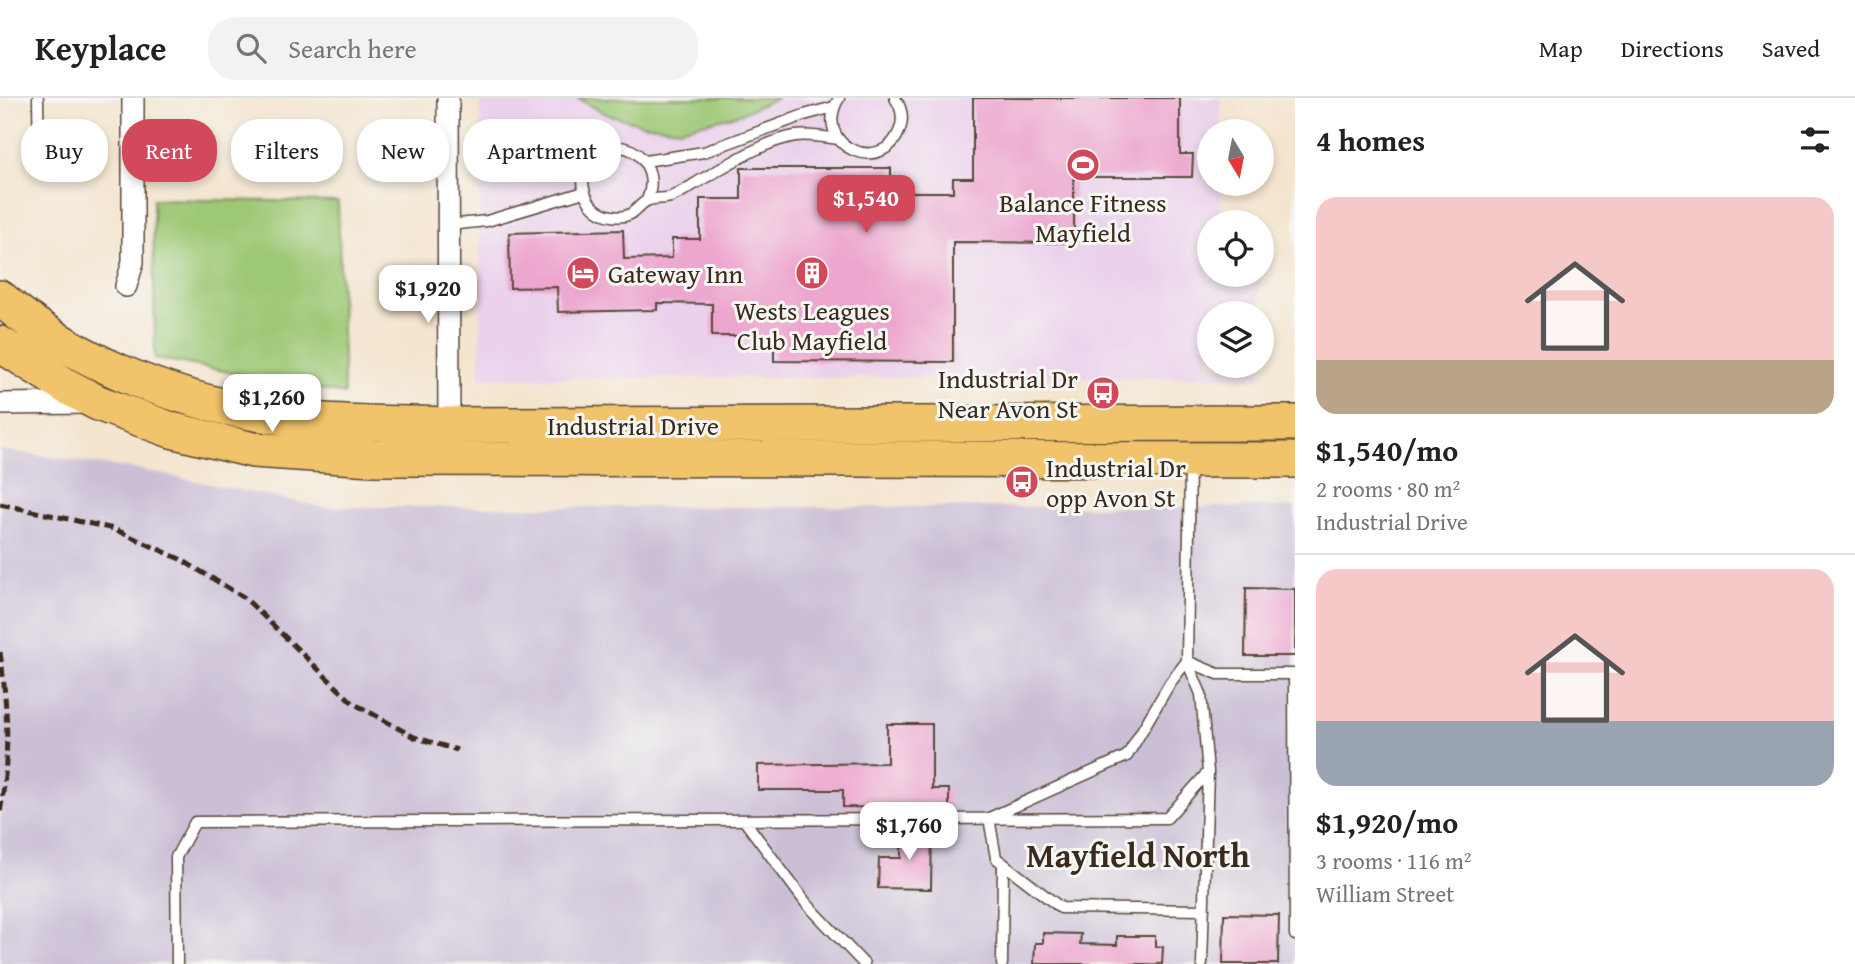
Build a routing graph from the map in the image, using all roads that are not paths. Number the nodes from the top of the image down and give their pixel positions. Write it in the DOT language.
graph roads {
  1 [pos="38,98"];
  2 [pos="132,98"];
  3 [pos="448,98"];
  4 [pos="897,99"];
  5 [pos="836,102"];
  6 [pos="38,119"];
  7 [pos="838,139"];
  8 [pos="645,161"];
  9 [pos="584,192"];
  10 [pos="647,200"];
  11 [pos="448,225"];
  12 [pos="126,286"];
  13 [pos="0,298"];
  14 [pos="0,344"];
  15 [pos="98,402"];
  16 [pos="0,404"];
  17 [pos="294,417"];
  18 [pos="1295,423"];
  19 [pos="449,425"];
  20 [pos="1190,441"];
  21 [pos="292,453"];
  22 [pos="1295,460"];
  23 [pos="1187,662"];
  24 [pos="1294,674"];
  25 [pos="1208,772"];
  26 [pos="989,818"];
  27 [pos="744,820"];
  28 [pos="1003,863"];
  29 [pos="1204,910"];
  30 [pos="1295,935"];
  31 [pos="177,964"];
  32 [pos="864,964"];
  33 [pos="1002,964"];
  34 [pos="1202,964"];
  1 -- 6 [label="lane"];
  2 -- 12 [label="street"];
  3 -- 11 [label="street"];
  4 -- 7 [label="lane"];
  5 -- 7 [label="lane"];
  5 -- 8 [label="lane"];
  7 -- 10 [label="lane"];
  8 -- 9 [label="lane"];
  8 -- 10 [label="lane"];
  9 -- 10 [label="lane"];
  9 -- 11 [label="lane"];
  11 -- 19 [label="street"];
  13 -- 17 [label="highway, Industrial Drive"];
  14 -- 15 [label="highway, Industrial Drive"];
  15 -- 16 [label="street"];
  15 -- 21 [label="highway, Industrial Drive"];
  17 -- 19 [label="highway, Industrial Drive"];
  17 -- 21 [label="street"];
  18 -- 20 [label="highway, Industrial Drive"];
  19 -- 20 [label="highway, Industrial Drive"];
  20 -- 21 [label="highway, Industrial Drive"];
  20 -- 22 [label="highway, Industrial Drive"];
  20 -- 23 [label="lane"];
  23 -- 24 [label="lane"];
  23 -- 25 [label="lane"];
  23 -- 26 [label="lane"];
  24 -- 30 [label="lane"];
  25 -- 26 [label="lane"];
  25 -- 29 [label="lane"];
  26 -- 27 [label="lane"];
  26 -- 28 [label="lane"];
  27 -- 31 [label="lane"];
  27 -- 32 [label="lane"];
  28 -- 29 [label="lane"];
  28 -- 33 [label="lane"];
  29 -- 34 [label="lane"];
}
